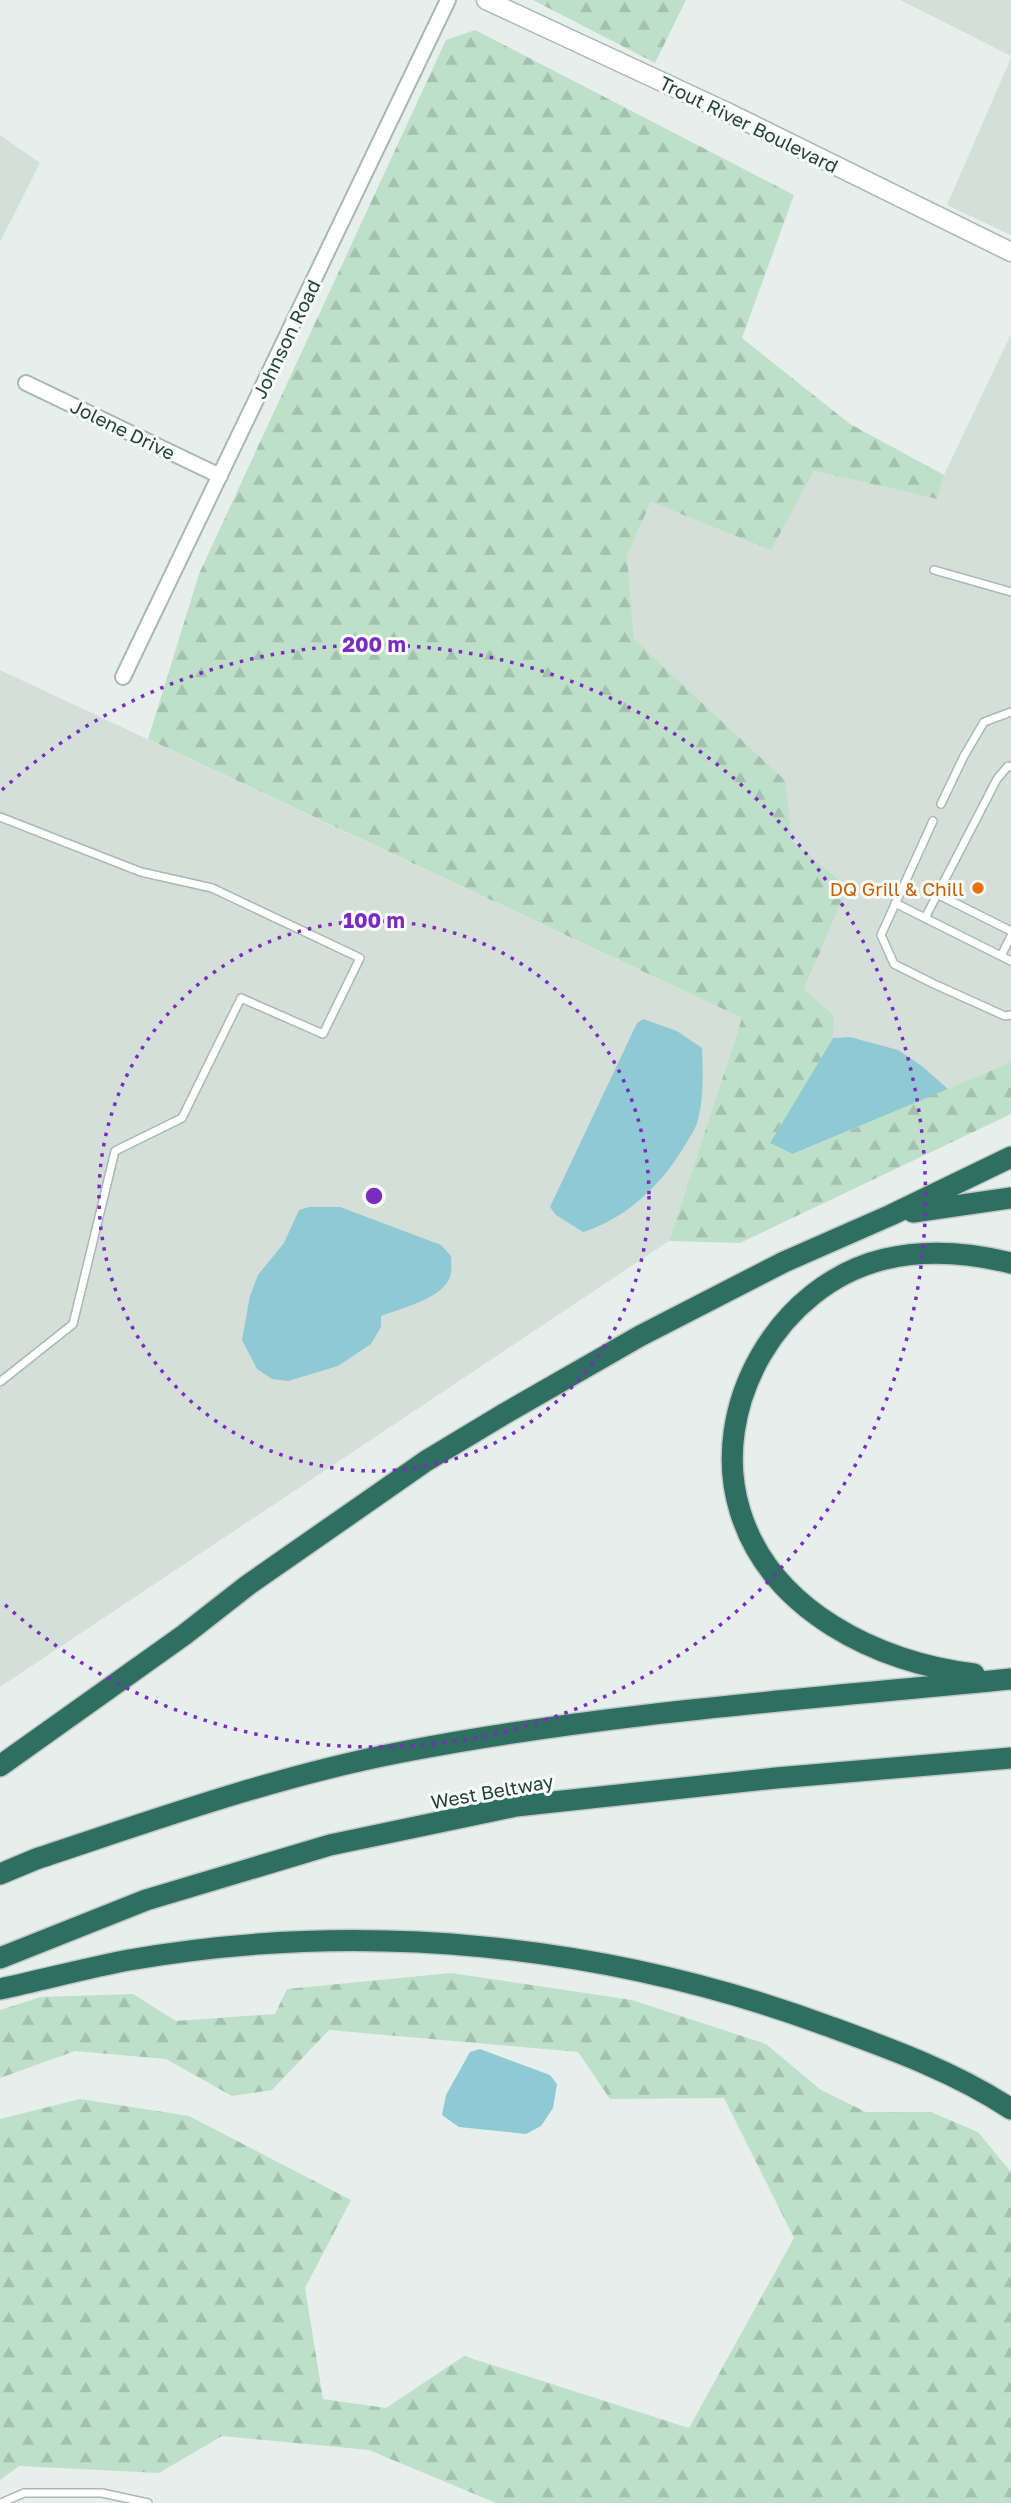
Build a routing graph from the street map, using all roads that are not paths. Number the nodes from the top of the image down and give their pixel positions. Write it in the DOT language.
graph roads {
  1 [pos="448,0"];
  2 [pos="486,0"];
  3 [pos="1011,252"];
  4 [pos="26,383"];
  5 [pos="220,476"];
  6 [pos="934,570"];
  7 [pos="1011,592"];
  8 [pos="123,677"];
  9 [pos="1011,712"];
  10 [pos="1009,766"];
  11 [pos="941,804"];
  12 [pos="0,817"];
  13 [pos="933,821"];
  14 [pos="937,894"];
  15 [pos="895,903"];
  16 [pos="925,918"];
  17 [pos="1011,933"];
  18 [pos="1001,956"];
  19 [pos="1011,961"];
  20 [pos="1011,1014"];
  21 [pos="1011,1157"];
  22 [pos="1011,1198"];
  23 [pos="891,1215"];
  24 [pos="1011,1263"];
  25 [pos="0,1382"];
  26 [pos="1011,1678"];
  27 [pos="1011,1758"];
  28 [pos="0,1766"];
  29 [pos="0,1874"];
  30 [pos="0,1958"];
  31 [pos="0,1989"];
  32 [pos="1011,2109"];
  33 [pos="1,2503"];
  34 [pos="148,2503"];
  1 -- 5 [label="street, Johnson Road"];
  2 -- 3 [label="street, Trout River Boulevard"];
  4 -- 5 [label="street, Jolene Drive"];
  5 -- 8 [label="street, Johnson Road"];
  6 -- 7 [label="lane"];
  9 -- 11 [label="lane"];
  10 -- 14 [label="lane"];
  12 -- 25 [label="lane"];
  13 -- 15 [label="lane"];
  14 -- 16 [label="lane"];
  14 -- 17 [label="lane"];
  15 -- 16 [label="lane"];
  15 -- 20 [label="lane"];
  16 -- 18 [label="lane"];
  17 -- 18 [label="lane"];
  18 -- 19 [label="lane"];
  21 -- 23 [label="highway"];
  22 -- 23 [label="highway"];
  23 -- 28 [label="highway"];
  24 -- 26 [label="highway"];
  26 -- 29 [label="highway"];
  27 -- 30 [label="highway, West Beltway"];
  31 -- 32 [label="highway"];
  33 -- 34 [label="lane"];
}
